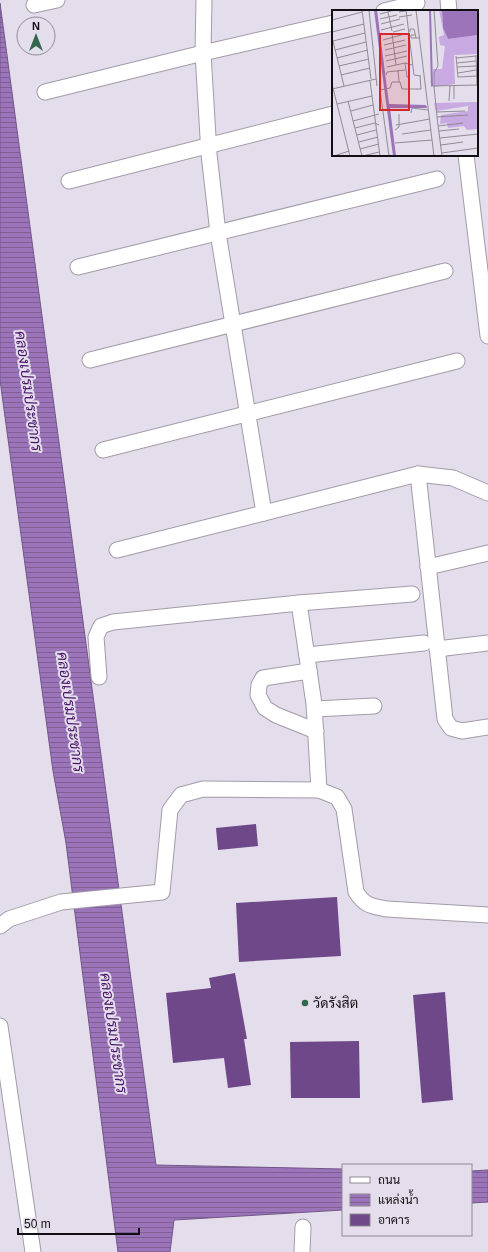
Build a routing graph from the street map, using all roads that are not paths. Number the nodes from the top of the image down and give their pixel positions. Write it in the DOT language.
graph roads {
  1 [pos="57,0"];
  2 [pos="204,0"];
  3 [pos="448,0"];
  4 [pos="417,3"];
  5 [pos="34,5"];
  6 [pos="388,10"];
  7 [pos="449,10"];
  8 [pos="332,23"];
  9 [pos="203,53"];
  10 [pos="45,92"];
  11 [pos="332,114"];
  12 [pos="209,146"];
  13 [pos="466,156"];
  14 [pos="437,179"];
  15 [pos="69,181"];
  16 [pos="218,233"];
  17 [pos="78,267"];
  18 [pos="445,271"];
  19 [pos="233,325"];
  20 [pos="488,336"];
  21 [pos="90,360"];
  22 [pos="457,361"];
  23 [pos="248,414"];
  24 [pos="103,450"];
  25 [pos="418,474"];
  26 [pos="488,493"];
  27 [pos="264,513"];
  28 [pos="117,550"];
  29 [pos="488,553"];
  30 [pos="428,567"];
  31 [pos="412,594"];
  32 [pos="299,603"];
  33 [pos="488,643"];
  34 [pos="430,646"];
  35 [pos="307,655"];
  36 [pos="309,671"];
  37 [pos="99,677"];
  38 [pos="374,706"];
  39 [pos="314,709"];
  40 [pos="488,727"];
  41 [pos="316,731"];
  42 [pos="319,790"];
  43 [pos="488,915"];
  44 [pos="0,926"];
  45 [pos="0,1026"];
  46 [pos="303,1227"];
  47 [pos="33,1252"];
  48 [pos="302,1252"];
  1 -- 5 [label="street"];
  2 -- 9 [label="street"];
  3 -- 7 [label="street"];
  4 -- 6 [label="street"];
  8 -- 9 [label="street"];
  9 -- 10 [label="street"];
  9 -- 12 [label="street"];
  11 -- 12 [label="street"];
  12 -- 15 [label="street"];
  12 -- 16 [label="street"];
  13 -- 20 [label="street"];
  14 -- 16 [label="street"];
  16 -- 17 [label="street"];
  16 -- 19 [label="street"];
  18 -- 19 [label="street"];
  19 -- 21 [label="street"];
  19 -- 23 [label="street"];
  22 -- 23 [label="street"];
  23 -- 24 [label="street"];
  23 -- 27 [label="street"];
  25 -- 26 [label="street"];
  25 -- 27 [label="street"];
  25 -- 30 [label="street"];
  27 -- 28 [label="street"];
  29 -- 30 [label="street"];
  30 -- 34 [label="street"];
  31 -- 32 [label="street"];
  32 -- 35 [label="street"];
  32 -- 37 [label="street"];
  33 -- 34 [label="street"];
  34 -- 35 [label="street"];
  34 -- 40 [label="street"];
  35 -- 36 [label="street"];
  36 -- 39 [label="street"];
  36 -- 41 [label="street"];
  38 -- 39 [label="street"];
  39 -- 41 [label="street"];
  41 -- 42 [label="street"];
  42 -- 43 [label="street"];
  42 -- 44 [label="street"];
  45 -- 47 [label="street"];
  46 -- 48 [label="street"];
}
